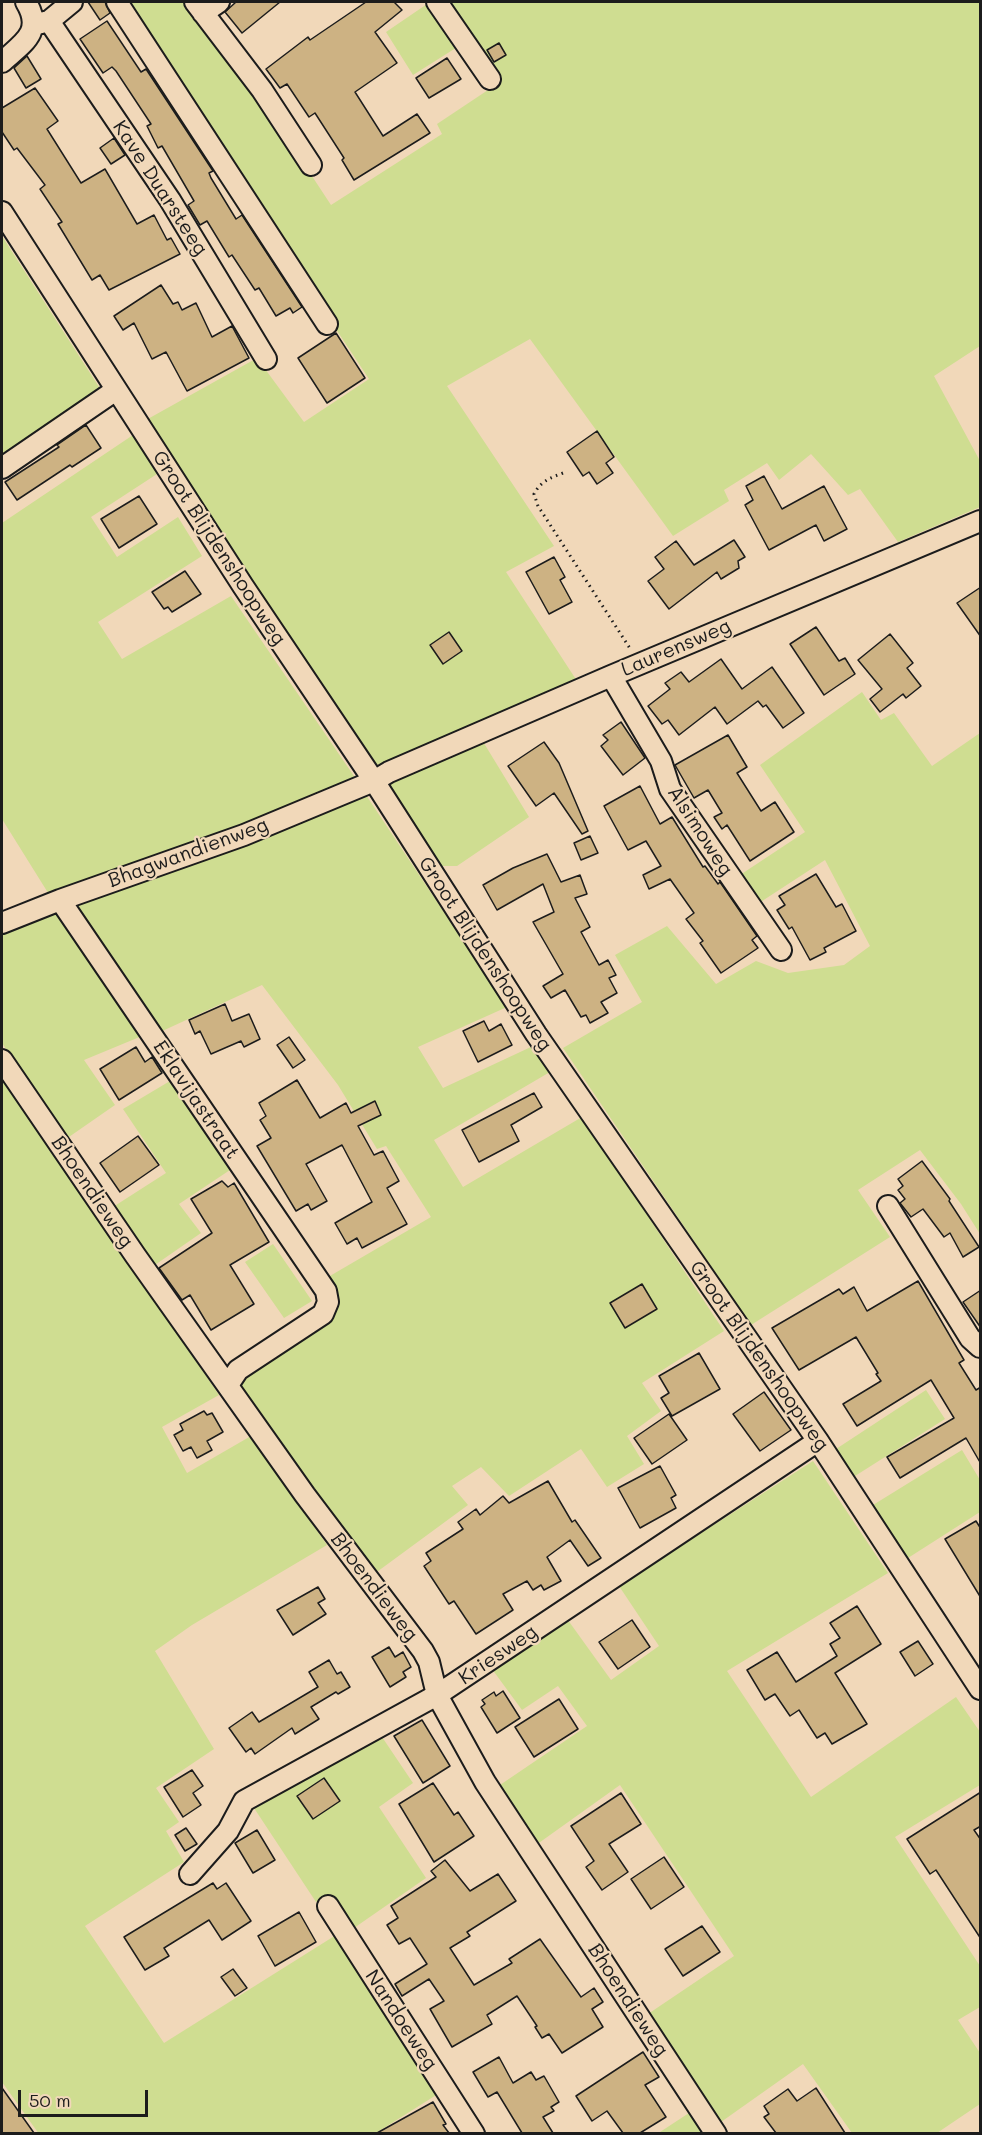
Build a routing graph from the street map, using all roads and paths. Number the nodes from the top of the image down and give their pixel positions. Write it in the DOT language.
graph roads {
  1 [pos="26,2"];
  2 [pos="72,2"];
  3 [pos="117,2"];
  4 [pos="219,2"];
  5 [pos="437,2"];
  6 [pos="199,7"];
  7 [pos="41,23"];
  8 [pos="2,62"];
  9 [pos="490,79"];
  10 [pos="311,165"];
  11 [pos="2,212"];
  12 [pos="327,324"];
  13 [pos="266,359"];
  14 [pos="116,390"];
  15 [pos="2,468"];
  16 [pos="563,472"];
  17 [pos="981,521"];
  18 [pos="633,666"];
  19 [pos="611,675"];
  20 [pos="374,781"];
  21 [pos="60,900"];
  22 [pos="2,923"];
  23 [pos="781,950"];
  24 [pos="2,1060"];
  25 [pos="888,1206"];
  26 [pos="981,1347"];
  27 [pos="228,1385"];
  28 [pos="818,1441"];
  29 [pos="981,1689"];
  30 [pos="438,1695"];
  31 [pos="190,1874"];
  32 [pos="328,1906"];
  33 [pos="474,2133"];
  34 [pos="716,2133"];
  1 -- 7 [label="street"];
  2 -- 7 [label="street"];
  3 -- 12 [label="street"];
  4 -- 6 [label="street"];
  5 -- 9 [label="street"];
  6 -- 10 [label="street"];
  7 -- 8 [label="street"];
  7 -- 13 [label="street, Kave Duarsteeg"];
  11 -- 14 [label="street, Groot Blijdenshoopweg"];
  14 -- 15 [label="street"];
  14 -- 20 [label="street, Groot Blijdenshoopweg"];
  16 -- 18 [label="path"];
  17 -- 18 [label="street, Laurensweg"];
  18 -- 19 [label="street, Laurensweg"];
  19 -- 20 [label="street, Laurensweg"];
  19 -- 23 [label="street, Alsimoweg"];
  20 -- 21 [label="street, Bhagwandienweg"];
  20 -- 28 [label="street, Groot Blijdenshoopweg"];
  21 -- 22 [label="street, Bhagwandienweg"];
  21 -- 27 [label="street, Eklavijastraat"];
  24 -- 27 [label="street, Bhoendieweg"];
  25 -- 26 [label="street"];
  27 -- 30 [label="street, Bhoendieweg"];
  28 -- 29 [label="street, Groot Blijdenshoopweg"];
  28 -- 30 [label="street, Kriesweg"];
  30 -- 31 [label="street, Kriesweg"];
  30 -- 34 [label="street, Bhoendieweg"];
  32 -- 33 [label="street, Nandoeweg"];
}
